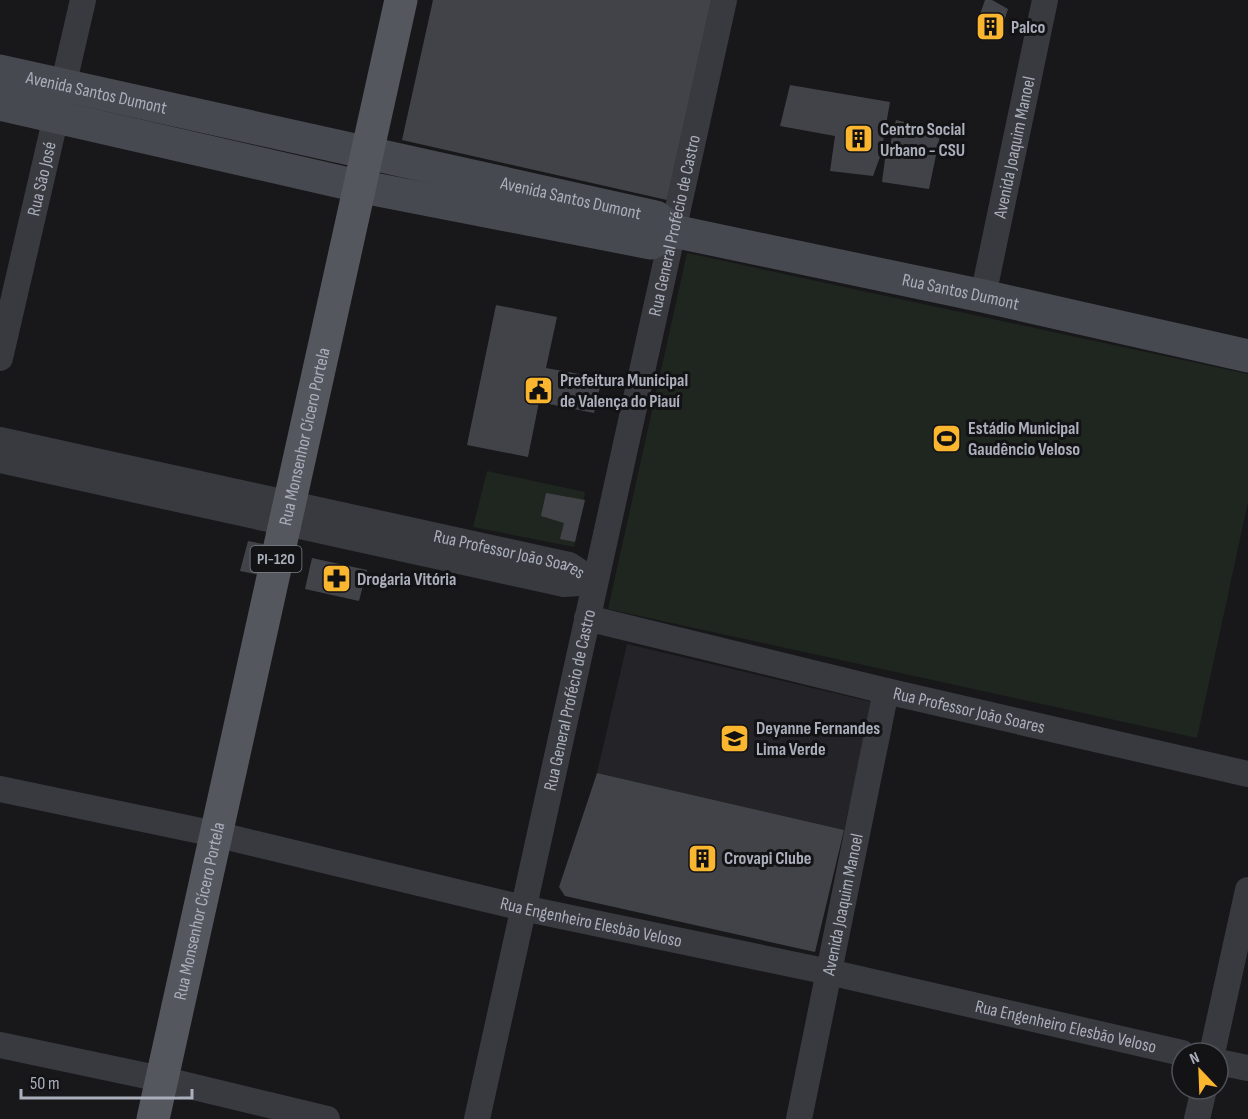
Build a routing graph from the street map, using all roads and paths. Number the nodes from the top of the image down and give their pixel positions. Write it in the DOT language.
graph roads {
  1 [pos="83,0"];
  2 [pos="401,0"];
  3 [pos="724,0"];
  4 [pos="1045,0"];
  5 [pos="0,71"];
  6 [pos="65,84"];
  7 [pos="0,104"];
  8 [pos="57,117"];
  9 [pos="366,150"];
  10 [pos="358,186"];
  11 [pos="674,231"];
  12 [pos="983,296"];
  13 [pos="1248,356"];
  14 [pos="0,357"];
  15 [pos="0,440"];
  16 [pos="0,460"];
  17 [pos="286,513"];
  18 [pos="595,582"];
  19 [pos="586,618"];
  20 [pos="885,691"];
  21 [pos="1248,774"];
  22 [pos="0,789"];
  23 [pos="215,834"];
  24 [pos="1248,890"];
  25 [pos="523,908"];
  26 [pos="829,972"];
  27 [pos="1215,1041"];
  28 [pos="0,1045"];
  29 [pos="1170,1050"];
  30 [pos="1230,1064"];
  31 [pos="1248,1068"];
  32 [pos="161,1079"];
  33 [pos="1201,1101"];
  34 [pos="153,1119"];
  35 [pos="327,1119"];
  36 [pos="477,1119"];
  37 [pos="799,1119"];
  38 [pos="1197,1119"];
  1 -- 6 [label="street, Rua São José"];
  2 -- 9 [label="main road, Rua Monsenhor Cícero Portela / PI-120"];
  3 -- 11 [label="street, Rua General Profécio de Castro"];
  4 -- 12 [label="street, Avenida Joaquim Manoel"];
  5 -- 6 [label="street, Avenida Santos Dumont"];
  6 -- 8 [label="street, Rua São José"];
  6 -- 9 [label="street, Avenida Santos Dumont"];
  7 -- 8 [label="street, Avenida Santos Dumont"];
  8 -- 10 [label="street, Avenida Santos Dumont"];
  8 -- 14 [label="street, Rua São José"];
  9 -- 10 [label="main road, Rua Monsenhor Cícero Portela / PI-120"];
  9 -- 11 [label="street, Avenida Santos Dumont"];
  10 -- 11 [label="street, Avenida Santos Dumont"];
  10 -- 17 [label="main road, Rua Monsenhor Cícero Portela / PI-120"];
  11 -- 12 [label="street, Rua Santos Dumont"];
  11 -- 18 [label="street, Rua General Profécio de Castro"];
  12 -- 13 [label="street, Rua Santos Dumont"];
  15 -- 17 [label="street, Rua Professor João Soares"];
  16 -- 17 [label="street, Rua Professor João Soares"];
  17 -- 18 [label="street, Rua Professor João Soares"];
  17 -- 23 [label="main road, Rua Monsenhor Cícero Portela / PI-120"];
  18 -- 19 [label="street, Rua General Profécio de Castro"];
  19 -- 20 [label="street, Rua Professor João Soares"];
  19 -- 25 [label="street, Rua General Profécio de Castro"];
  20 -- 21 [label="street, Rua Professor João Soares"];
  20 -- 26 [label="street, Avenida Joaquim Manoel"];
  22 -- 23 [label="street, Rua Engenheiro Elesbão Veloso"];
  23 -- 25 [label="street, Rua Engenheiro Elesbão Veloso"];
  23 -- 32 [label="main road, Rua Monsenhor Cícero Portela / PI-120"];
  24 -- 27 [label="street"];
  25 -- 26 [label="street, Rua Engenheiro Elesbão Veloso"];
  25 -- 36 [label="street, Rua General Profécio de Castro"];
  26 -- 29 [label="street, Rua Engenheiro Elesbão Veloso"];
  26 -- 37 [label="street, Avenida Joaquim Manoel"];
  28 -- 32 [label="street"];
  30 -- 31 [label="street"];
  32 -- 34 [label="main road, Rua Monsenhor Cícero Portela / PI-120"];
  32 -- 35 [label="street"];
  33 -- 38 [label="street"];
}
